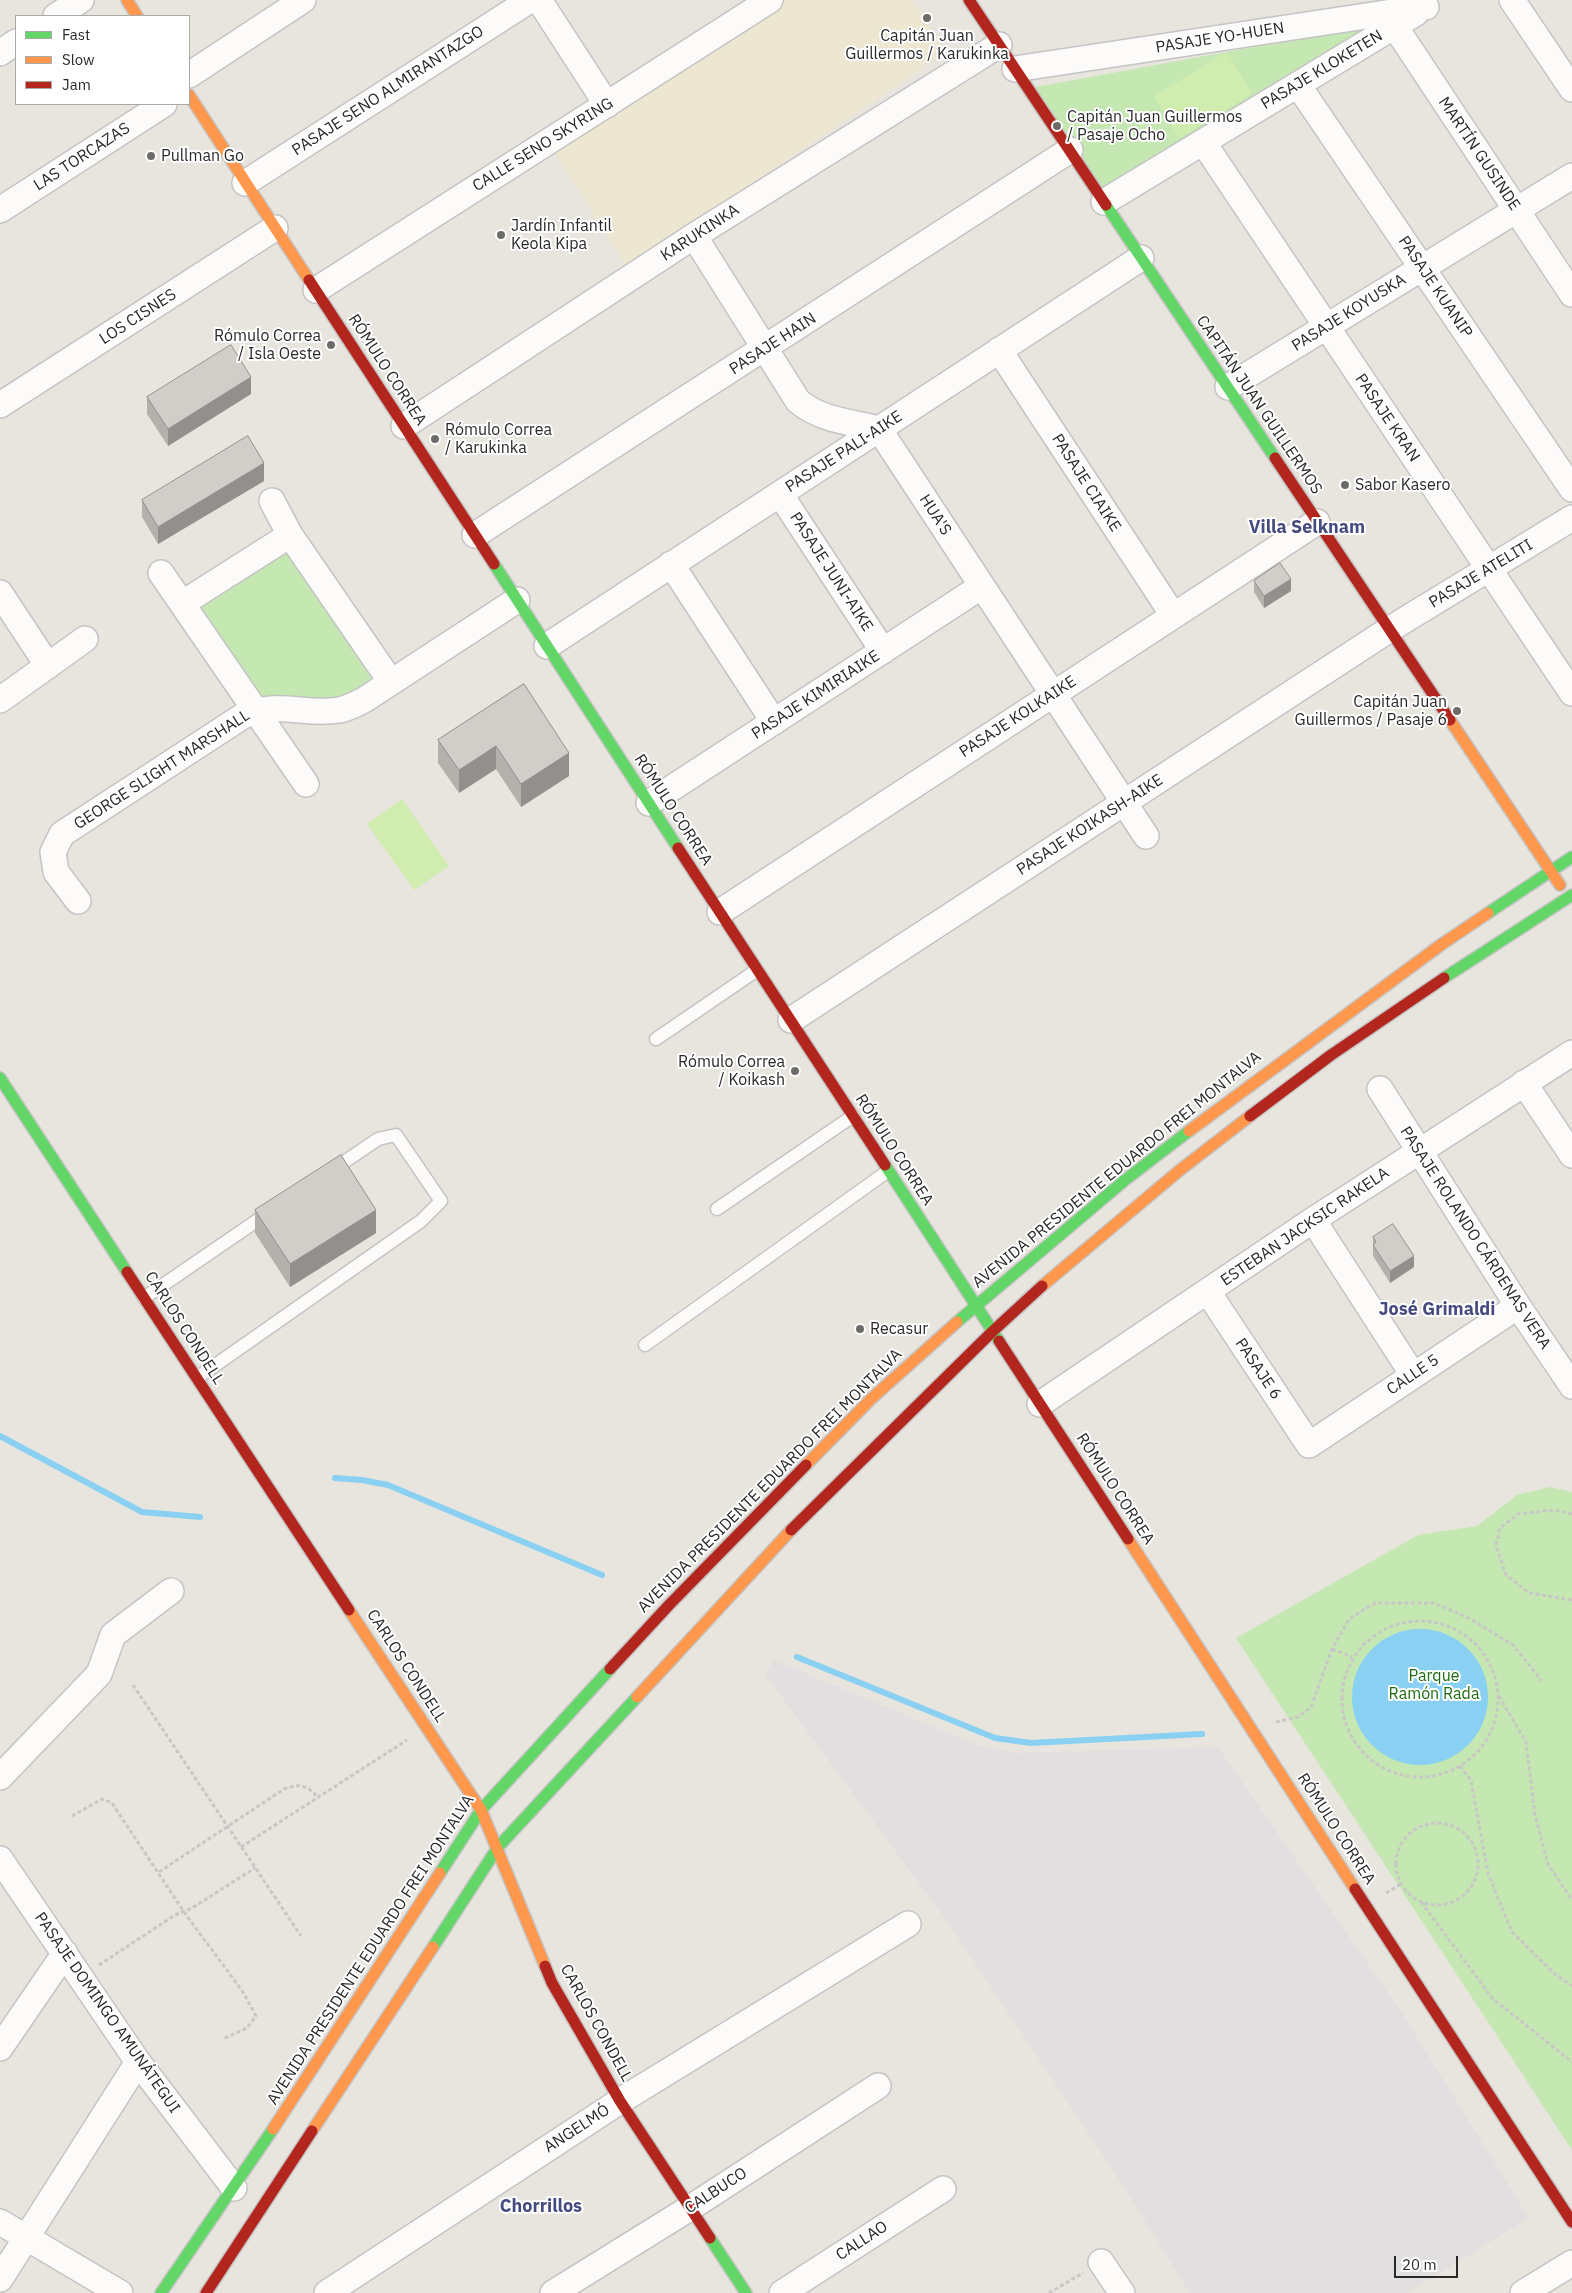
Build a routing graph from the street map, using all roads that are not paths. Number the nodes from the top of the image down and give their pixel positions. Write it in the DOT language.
graph roads {
  1 [pos="81,0"];
  2 [pos="126,0"];
  3 [pos="303,0"];
  4 [pos="530,0"];
  5 [pos="539,0"];
  6 [pos="770,0"];
  7 [pos="969,0"];
  8 [pos="1512,0"];
  9 [pos="1431,3"];
  10 [pos="58,15"];
  11 [pos="136,15"];
  12 [pos="1390,20"];
  13 [pos="15,43"];
  14 [pos="999,45"];
  15 [pos="0,53"];
  16 [pos="1015,69"];
  17 [pos="190,74"];
  18 [pos="1298,85"];
  19 [pos="1572,89"];
  20 [pos="190,98"];
  21 [pos="162,105"];
  22 [pos="607,105"];
  23 [pos="1203,142"];
  24 [pos="1070,150"];
  25 [pos="1572,176"];
  26 [pos="245,182"];
  27 [pos="1104,202"];
  28 [pos="0,210"];
  29 [pos="1516,210"];
  30 [pos="275,228"];
  31 [pos="694,236"];
  32 [pos="1141,258"];
  33 [pos="1422,268"];
  34 [pos="316,290"];
  35 [pos="1572,294"];
  36 [pos="1326,327"];
  37 [pos="766,349"];
  38 [pos="1000,350"];
  39 [pos="1228,387"];
  40 [pos="0,405"];
  41 [pos="404,426"];
  42 [pos="879,429"];
  43 [pos="1572,489"];
  44 [pos="780,494"];
  45 [pos="272,500"];
  46 [pos="1572,518"];
  47 [pos="1317,522"];
  48 [pos="290,535"];
  49 [pos="475,536"];
  50 [pos="671,564"];
  51 [pos="1489,569"];
  52 [pos="162,573"];
  53 [pos="982,586"];
  54 [pos="0,593"];
  55 [pos="517,600"];
  56 [pos="182,602"];
  57 [pos="1174,615"];
  58 [pos="1390,629"];
  59 [pos="85,639"];
  60 [pos="547,646"];
  61 [pos="883,651"];
  62 [pos="48,666"];
  63 [pos="391,682"];
  64 [pos="1572,693"];
  65 [pos="1053,694"];
  66 [pos="0,700"];
  67 [pos="256,710"];
  68 [pos="774,722"];
  69 [pos="306,784"];
  70 [pos="649,803"];
  71 [pos="1124,803"];
  72 [pos="1146,836"];
  73 [pos="1572,857"];
  74 [pos="1550,870"];
  75 [pos="1571,899"];
  76 [pos="78,901"];
  77 [pos="720,912"];
  78 [pos="757,970"];
  79 [pos="790,1020"];
  80 [pos="656,1039"];
  81 [pos="1572,1053"];
  82 [pos="0,1078"];
  83 [pos="1524,1083"];
  84 [pos="1380,1089"];
  85 [pos="852,1116"];
  86 [pos="1420,1152"];
  87 [pos="1572,1155"];
  88 [pos="888,1171"];
  89 [pos="322,1177"];
  90 [pos="281,1205"];
  91 [pos="717,1209"];
  92 [pos="1313,1220"];
  93 [pos="1208,1292"];
  94 [pos="144,1298"];
  95 [pos="975,1304"];
  96 [pos="1518,1306"];
  97 [pos="992,1331"];
  98 [pos="645,1345"];
  99 [pos="1413,1375"];
  100 [pos="197,1378"];
  101 [pos="1572,1386"];
  102 [pos="1040,1404"];
  103 [pos="1309,1445"];
  104 [pos="171,1591"];
  105 [pos="0,1777"];
  106 [pos="481,1810"];
  107 [pos="498,1847"];
  108 [pos="0,1859"];
  109 [pos="908,1924"];
  110 [pos="65,1953"];
  111 [pos="0,2048"];
  112 [pos="138,2062"];
  113 [pos="878,2086"];
  114 [pos="620,2101"];
  115 [pos="234,2188"];
  116 [pos="943,2189"];
  117 [pos="690,2208"];
  118 [pos="0,2222"];
  119 [pos="1572,2222"];
  120 [pos="27,2238"];
  121 [pos="1101,2262"];
  122 [pos="1572,2262"];
  123 [pos="0,2279"];
  124 [pos="120,2293"];
  125 [pos="161,2293"];
  126 [pos="206,2293"];
  127 [pos="327,2293"];
  128 [pos="553,2293"];
  129 [pos="746,2293"];
  130 [pos="782,2293"];
  131 [pos="1122,2293"];
  132 [pos="1524,2293"];
  1 -- 10 [label="street"];
  2 -- 11 [label="street"];
  3 -- 17 [label="street"];
  4 -- 26 [label="street, PASAJE SENO ALMIRANTAZGO"];
  5 -- 22 [label="street"];
  6 -- 22 [label="street, CALLE SENO SKYRING"];
  7 -- 14 [label="street, CAPITÁN JUAN GUILLERMOS"];
  8 -- 19 [label="street"];
  9 -- 12 [label="street, PASAJE KLOKETEN"];
  12 -- 16 [label="street, PASAJE YO-HUEN"];
  12 -- 18 [label="street, PASAJE KLOKETEN"];
  12 -- 29 [label="street, MARTÍN GUSINDE"];
  13 -- 15 [label="street"];
  14 -- 16 [label="street, CAPITÁN JUAN GUILLERMOS"];
  14 -- 31 [label="street, KARUKINKA"];
  16 -- 24 [label="street, CAPITÁN JUAN GUILLERMOS"];
  18 -- 23 [label="street, PASAJE KLOKETEN"];
  18 -- 33 [label="street, PASAJE KUANIP"];
  20 -- 26 [label="street, RÓMULO CORREA"];
  21 -- 28 [label="street, LAS TORCAZAS"];
  22 -- 34 [label="street, CALLE SENO SKYRING"];
  23 -- 27 [label="street, PASAJE KLOKETEN"];
  23 -- 36 [label="street, PASAJE KRAN"];
  24 -- 27 [label="street, CAPITÁN JUAN GUILLERMOS"];
  24 -- 37 [label="street, PASAJE HAIN"];
  25 -- 29 [label="street, PASAJE KOYUSKA"];
  26 -- 30 [label="street, RÓMULO CORREA"];
  27 -- 32 [label="street, CAPITÁN JUAN GUILLERMOS"];
  29 -- 33 [label="street, PASAJE KOYUSKA"];
  29 -- 35 [label="street, MARTÍN GUSINDE"];
  30 -- 34 [label="street, RÓMULO CORREA"];
  30 -- 40 [label="street, LOS CISNES"];
  31 -- 37 [label="street"];
  31 -- 41 [label="street, KARUKINKA"];
  32 -- 38 [label="street, PASAJE PALI-AIKE"];
  32 -- 39 [label="street, CAPITÁN JUAN GUILLERMOS"];
  33 -- 36 [label="street, PASAJE KOYUSKA"];
  33 -- 43 [label="street, PASAJE KUANIP"];
  34 -- 41 [label="street, RÓMULO CORREA"];
  36 -- 39 [label="street, PASAJE KOYUSKA"];
  36 -- 51 [label="street, PASAJE KRAN"];
  37 -- 42 [label="street"];
  37 -- 49 [label="street, PASAJE HAIN"];
  38 -- 42 [label="street, PASAJE PALI-AIKE"];
  38 -- 57 [label="street, PASAJE CIAIKE"];
  39 -- 47 [label="street, CAPITÁN JUAN GUILLERMOS"];
  41 -- 49 [label="street, RÓMULO CORREA"];
  42 -- 44 [label="street, PASAJE PALI-AIKE"];
  42 -- 53 [label="street, HUA'S"];
  44 -- 50 [label="street, PASAJE PALI-AIKE"];
  44 -- 61 [label="street, PASAJE JUNI-AIKE"];
  45 -- 48 [label="street"];
  46 -- 51 [label="street, PASAJE ATELITI"];
  47 -- 57 [label="street, PASAJE KOLKAIKE"];
  47 -- 58 [label="street, CAPITÁN JUAN GUILLERMOS"];
  48 -- 56 [label="street"];
  48 -- 63 [label="street"];
  49 -- 55 [label="street, RÓMULO CORREA"];
  50 -- 60 [label="street, PASAJE PALI-AIKE"];
  50 -- 68 [label="street"];
  51 -- 58 [label="street, PASAJE ATELITI"];
  51 -- 64 [label="street, PASAJE KRAN"];
  52 -- 56 [label="street"];
  53 -- 61 [label="street, PASAJE KIMIRIAIKE"];
  53 -- 65 [label="street, HUA'S"];
  54 -- 62 [label="street"];
  55 -- 60 [label="street, RÓMULO CORREA"];
  55 -- 63 [label="street, GEORGE SLIGHT MARSHALL"];
  56 -- 67 [label="street"];
  57 -- 65 [label="street, PASAJE KOLKAIKE"];
  58 -- 71 [label="street, PASAJE KOIKASH-AIKE"];
  58 -- 74 [label="street, CAPITÁN JUAN GUILLERMOS"];
  59 -- 62 [label="street"];
  60 -- 70 [label="street, RÓMULO CORREA"];
  61 -- 68 [label="street, PASAJE KIMIRIAIKE"];
  62 -- 66 [label="street"];
  63 -- 67 [label="street, GEORGE SLIGHT MARSHALL"];
  65 -- 71 [label="street, HUA'S"];
  65 -- 77 [label="street, PASAJE KOLKAIKE"];
  67 -- 69 [label="street"];
  67 -- 76 [label="street, GEORGE SLIGHT MARSHALL"];
  68 -- 70 [label="street, PASAJE KIMIRIAIKE"];
  70 -- 77 [label="street, RÓMULO CORREA"];
  71 -- 72 [label="street, HUA'S"];
  71 -- 79 [label="street, PASAJE KOIKASH-AIKE"];
  73 -- 74 [label="street, AVENIDA PRESIDENTE EDUARDO FREI MONTALVA"];
  74 -- 75 [label="street, CAPITÁN JUAN GUILLERMOS"];
  74 -- 95 [label="street, AVENIDA PRESIDENTE EDUARDO FREI MONTALVA"];
  75 -- 97 [label="street"];
  77 -- 78 [label="street, RÓMULO CORREA"];
  78 -- 79 [label="street, RÓMULO CORREA"];
  78 -- 80 [label="lane"];
  79 -- 85 [label="street, RÓMULO CORREA"];
  81 -- 83 [label="street, ESTEBAN JACKSIC RAKELA"];
  82 -- 94 [label="street, CARLOS CONDELL"];
  83 -- 86 [label="street, ESTEBAN JACKSIC RAKELA"];
  83 -- 87 [label="street"];
  84 -- 86 [label="street, PASAJE ROLANDO CÁRDENAS VERA"];
  85 -- 88 [label="street, RÓMULO CORREA"];
  85 -- 91 [label="lane"];
  86 -- 92 [label="street, ESTEBAN JACKSIC RAKELA"];
  86 -- 96 [label="street, PASAJE ROLANDO CÁRDENAS VERA"];
  88 -- 95 [label="street, RÓMULO CORREA"];
  88 -- 98 [label="lane"];
  89 -- 100 [label="lane"];
  90 -- 94 [label="lane"];
  92 -- 93 [label="street, ESTEBAN JACKSIC RAKELA"];
  92 -- 99 [label="street"];
  93 -- 102 [label="street, ESTEBAN JACKSIC RAKELA"];
  93 -- 103 [label="street, PASAJE 6"];
  94 -- 100 [label="street, CARLOS CONDELL"];
  95 -- 97 [label="street, RÓMULO CORREA"];
  95 -- 106 [label="street, AVENIDA PRESIDENTE EDUARDO FREI MONTALVA"];
  96 -- 99 [label="street, CALLE 5"];
  96 -- 101 [label="street, PASAJE ROLANDO CÁRDENAS VERA"];
  97 -- 102 [label="street, RÓMULO CORREA"];
  97 -- 107 [label="street"];
  99 -- 103 [label="street, CALLE 5"];
  100 -- 106 [label="street, CARLOS CONDELL"];
  102 -- 119 [label="street, RÓMULO CORREA"];
  104 -- 105 [label="street"];
  106 -- 107 [label="street, CARLOS CONDELL"];
  106 -- 115 [label="street, AVENIDA PRESIDENTE EDUARDO FREI MONTALVA"];
  107 -- 114 [label="street, CARLOS CONDELL"];
  107 -- 126 [label="street"];
  108 -- 110 [label="street, PASAJE DOMINGO AMUNÁTEGUI"];
  109 -- 114 [label="street, ANGELMÓ"];
  110 -- 111 [label="street"];
  110 -- 112 [label="street, PASAJE DOMINGO AMUNÁTEGUI"];
  112 -- 115 [label="street, PASAJE DOMINGO AMUNÁTEGUI"];
  112 -- 120 [label="street"];
  113 -- 117 [label="street, CALBUCO"];
  114 -- 117 [label="street, CARLOS CONDELL"];
  114 -- 127 [label="street, ANGELMÓ"];
  115 -- 125 [label="street, AVENIDA PRESIDENTE EDUARDO FREI MONTALVA"];
  116 -- 130 [label="street, CALLAO"];
  117 -- 128 [label="street, CALBUCO"];
  117 -- 129 [label="street, CARLOS CONDELL"];
  118 -- 120 [label="street"];
  120 -- 123 [label="street"];
  120 -- 124 [label="street"];
  121 -- 131 [label="street"];
  122 -- 132 [label="street"];
}
